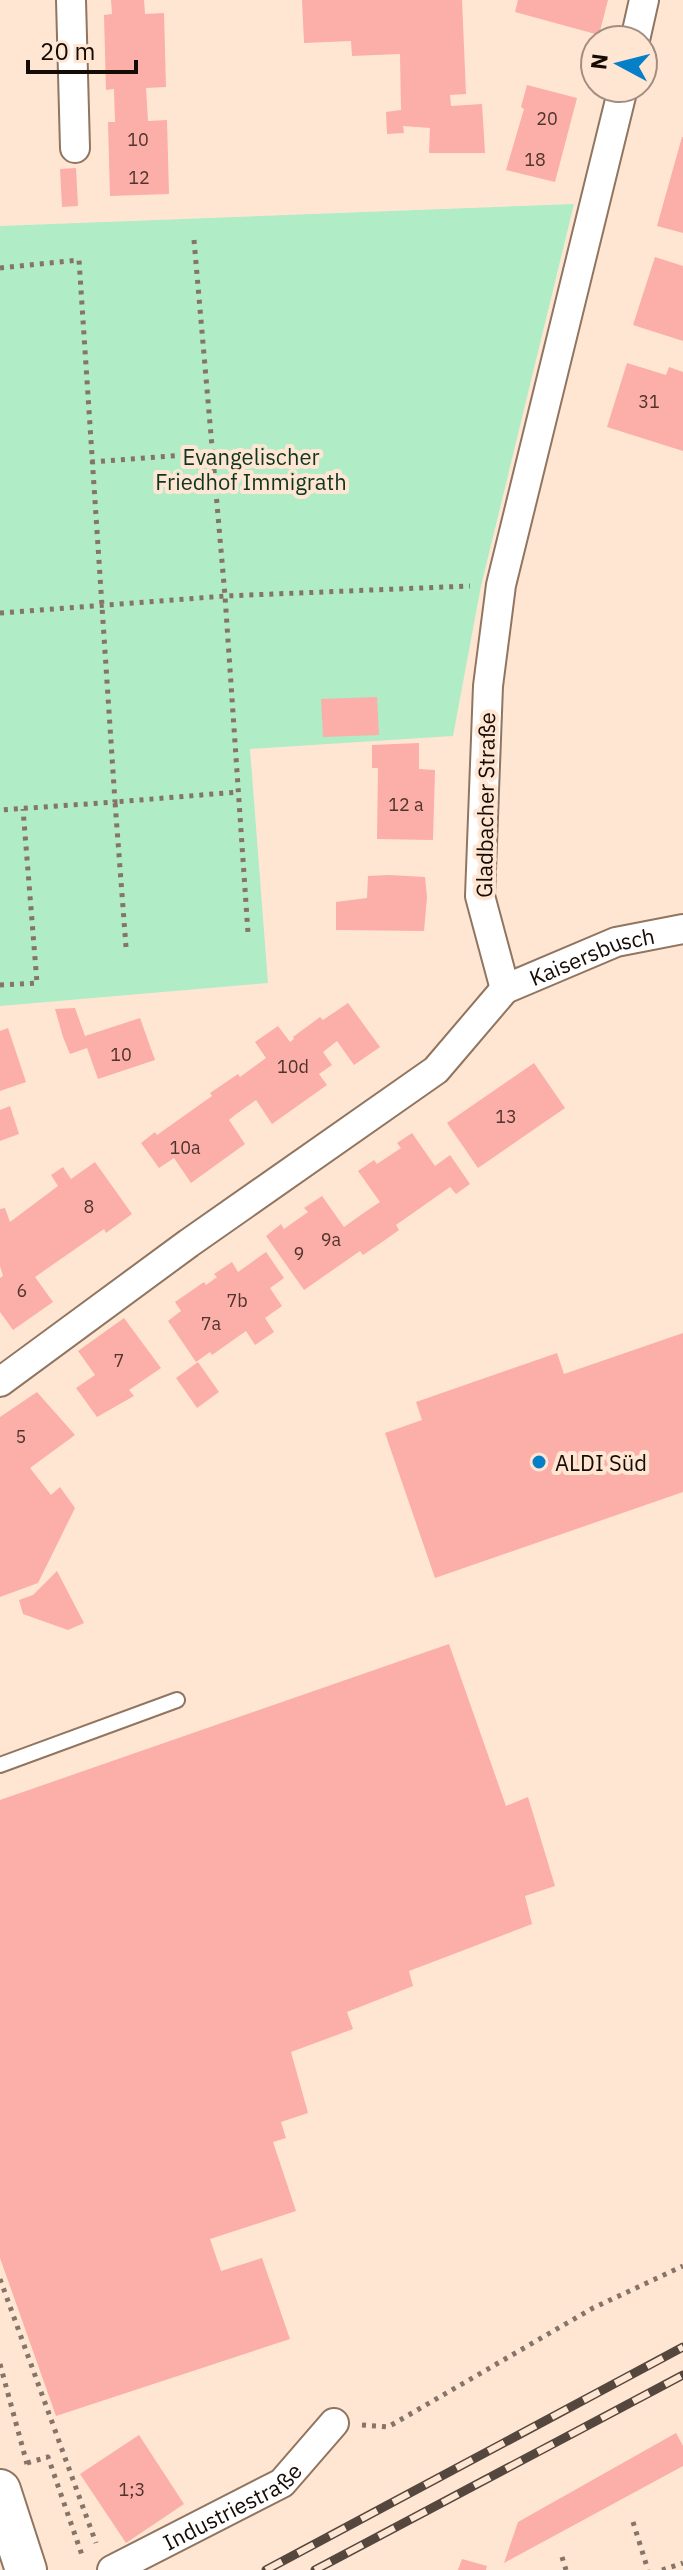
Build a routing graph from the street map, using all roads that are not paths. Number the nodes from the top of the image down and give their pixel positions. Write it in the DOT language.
graph roads {
  1 [pos="71,0"];
  2 [pos="644,0"];
  3 [pos="639,24"];
  4 [pos="619,104"];
  5 [pos="75,148"];
  6 [pos="683,929"];
  7 [pos="505,989"];
  8 [pos="0,1382"];
  9 [pos="177,1700"];
  10 [pos="0,1765"];
  11 [pos="334,2423"];
  12 [pos="14,2476"];
  13 [pos="107,2563"];
  14 [pos="26,2570"];
  1 -- 5 [label="street"];
  2 -- 3 [label="street"];
  4 -- 7 [label="street, Gladbacher Straße"];
  6 -- 7 [label="street, Kaisersbusch"];
  7 -- 8 [label="street"];
  9 -- 10 [label="lane"];
  11 -- 13 [label="street, Industriestraße"];
  12 -- 14 [label="main road"];
}
